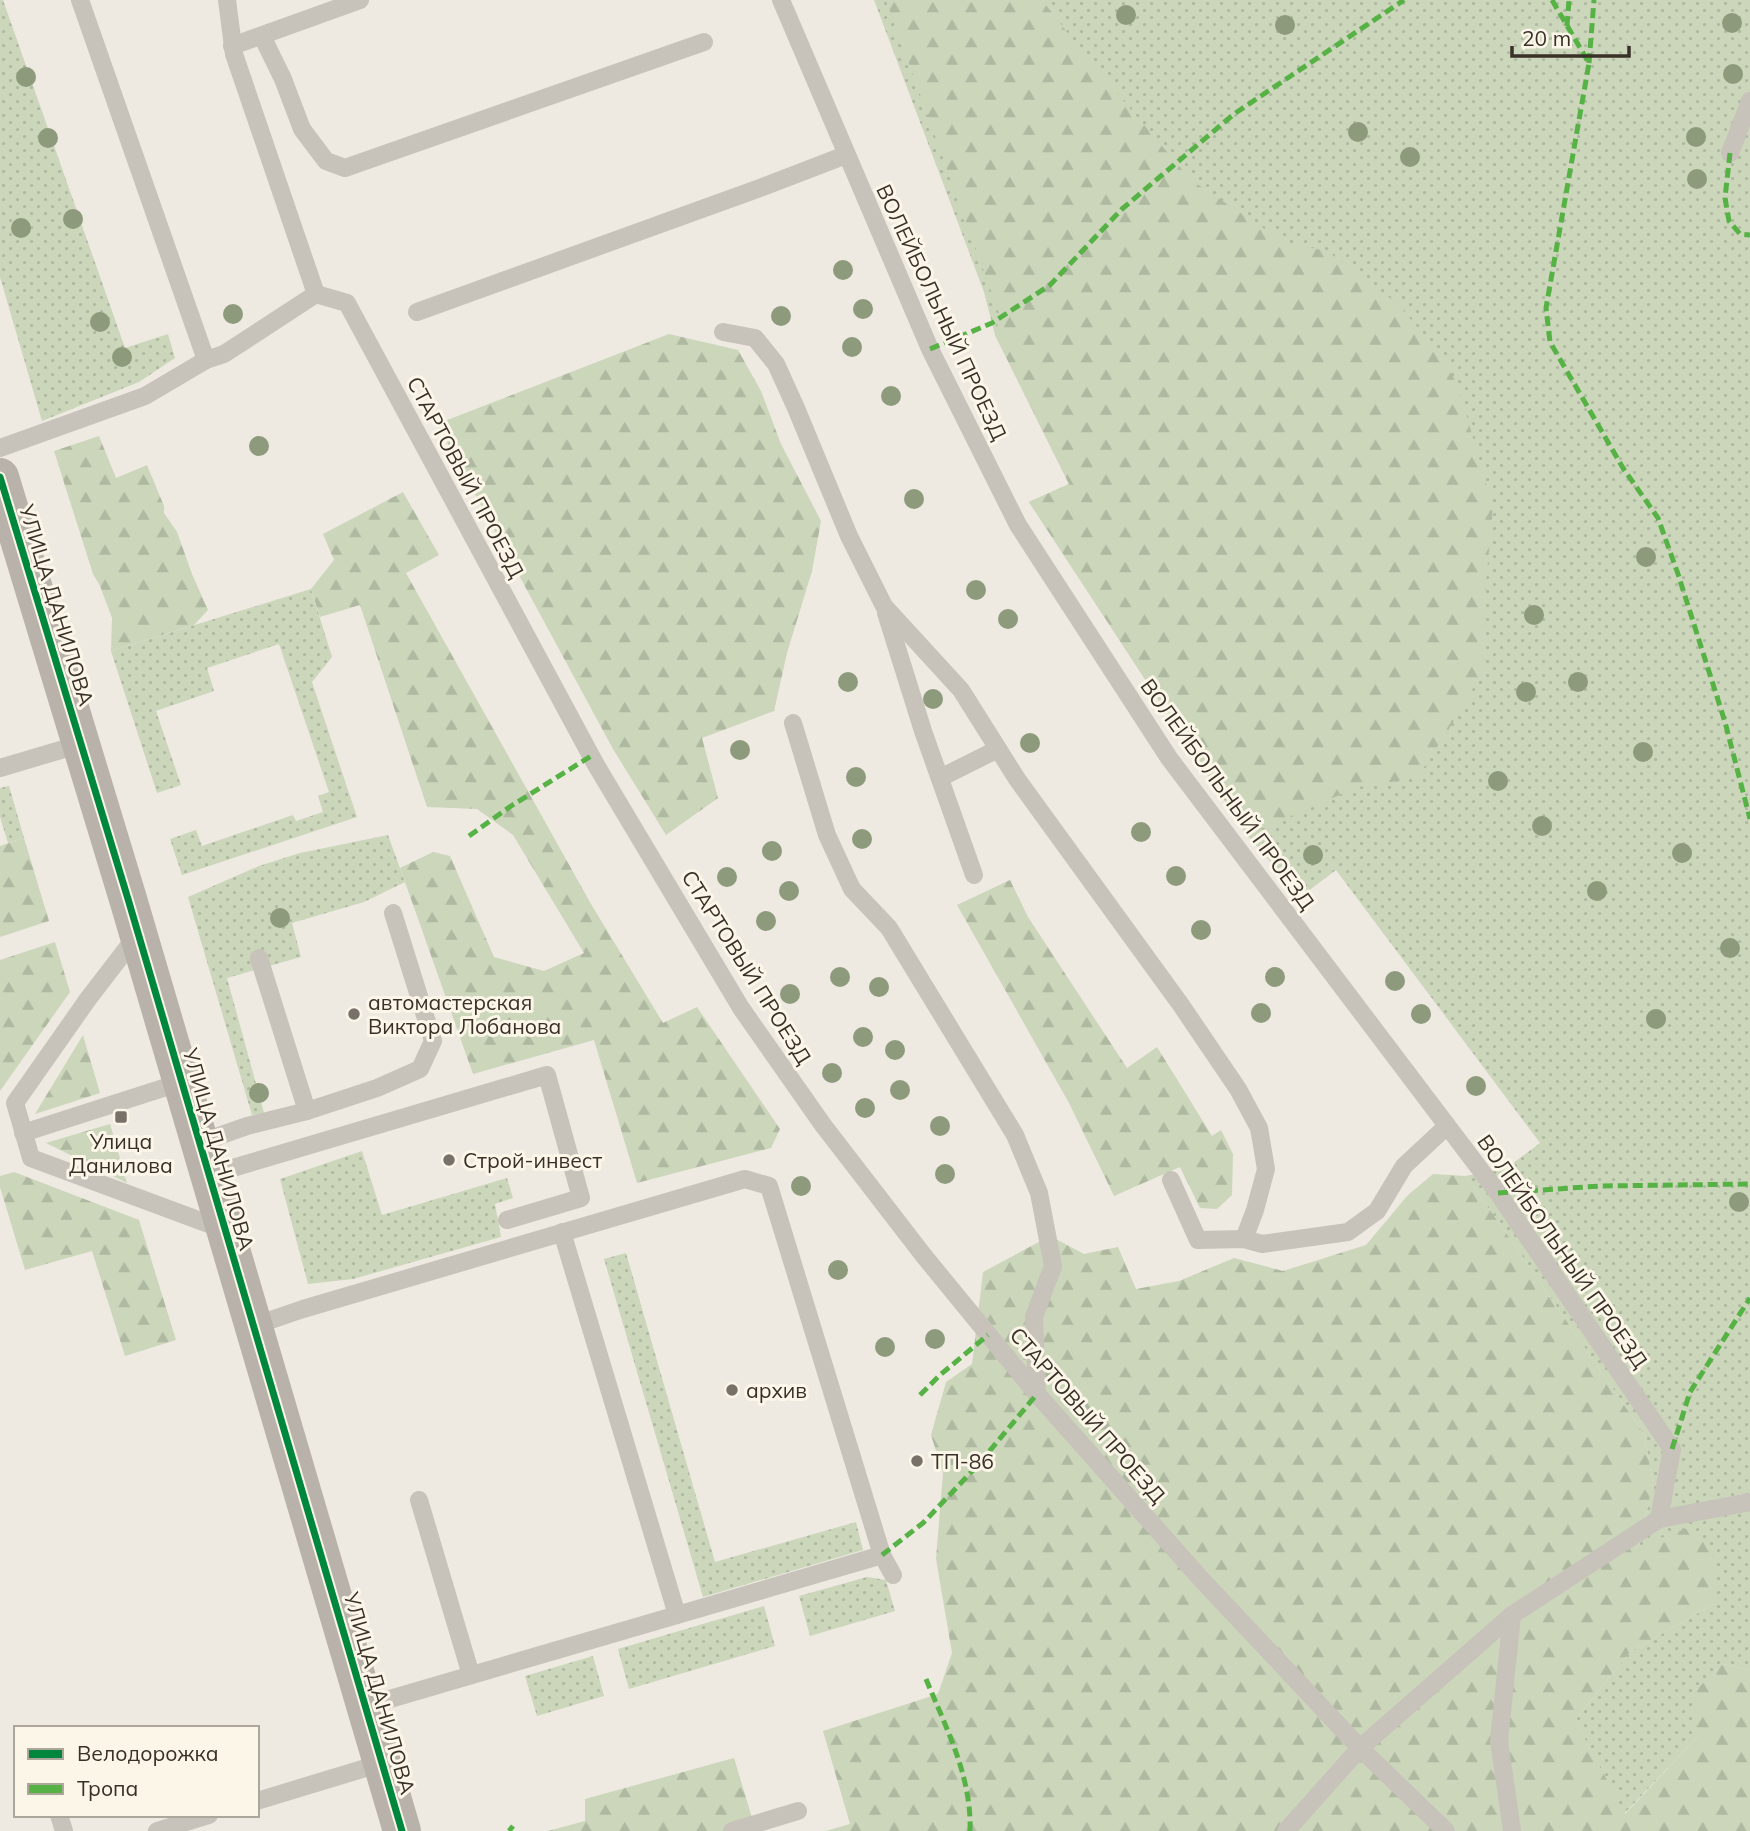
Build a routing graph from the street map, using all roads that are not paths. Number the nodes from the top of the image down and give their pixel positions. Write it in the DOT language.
graph roads {
  1 [pos="80,0"];
  2 [pos="227,0"];
  3 [pos="360,0"];
  4 [pos="780,0"];
  5 [pos="262,36"];
  6 [pos="704,42"];
  7 [pos="232,46"];
  8 [pos="1750,101"];
  9 [pos="1730,153"];
  10 [pos="846,155"];
  11 [pos="316,294"];
  12 [pos="417,312"];
  13 [pos="723,332"];
  14 [pos="206,360"];
  15 [pos="0,448"];
  16 [pos="0,477"];
  17 [pos="884,606"];
  18 [pos="793,723"];
  19 [pos="81,744"];
  20 [pos="998,748"];
  21 [pos="0,768"];
  22 [pos="940,778"];
  23 [pos="974,874"];
  24 [pos="393,913"];
  25 [pos="138,934"];
  26 [pos="259,958"];
  27 [pos="182,1082"];
  28 [pos="307,1111"];
  29 [pos="1447,1126"];
  30 [pos="23,1133"];
  31 [pos="204,1159"];
  32 [pos="1171,1180"];
  33 [pos="507,1220"];
  34 [pos="225,1230"];
  35 [pos="562,1232"];
  36 [pos="1244,1239"];
  37 [pos="253,1326"];
  38 [pos="1037,1394"];
  39 [pos="419,1500"];
  40 [pos="1750,1502"];
  41 [pos="1659,1518"];
  42 [pos="882,1555"];
  43 [pos="893,1576"];
  44 [pos="677,1615"];
  45 [pos="1512,1615"];
  46 [pos="471,1675"];
  47 [pos="366,1706"];
  48 [pos="1360,1748"];
  49 [pos="382,1763"];
  50 [pos="259,1800"];
  51 [pos="798,1811"];
  52 [pos="202,1817"];
  53 [pos="157,1831"];
  54 [pos="402,1831"];
  55 [pos="732,1831"];
  56 [pos="1286,1831"];
  57 [pos="1446,1831"];
  58 [pos="1512,1831"];
  1 -- 14 [label="lane"];
  2 -- 7 [label="lane"];
  3 -- 5 [label="lane"];
  4 -- 10 [label="lane, ВОЛЕЙБОЛЬНЫЙ ПРОЕЗД"];
  5 -- 6 [label="lane"];
  5 -- 7 [label="lane"];
  7 -- 11 [label="lane"];
  8 -- 9 [label="lane"];
  10 -- 12 [label="lane"];
  10 -- 29 [label="lane, ВОЛЕЙБОЛЬНЫЙ ПРОЕЗД"];
  11 -- 14 [label="lane"];
  11 -- 38 [label="lane, СТАРТОВЫЙ ПРОЕЗД"];
  13 -- 17 [label="lane"];
  14 -- 15 [label="lane"];
  16 -- 19 [label="street, УЛИЦА ДАНИЛОВА"];
  17 -- 20 [label="lane"];
  17 -- 22 [label="lane"];
  18 -- 38 [label="lane"];
  19 -- 21 [label="lane"];
  19 -- 25 [label="street, УЛИЦА ДАНИЛОВА"];
  20 -- 22 [label="lane"];
  20 -- 36 [label="lane"];
  22 -- 23 [label="lane"];
  24 -- 28 [label="lane"];
  25 -- 27 [label="street, УЛИЦА ДАНИЛОВА"];
  25 -- 30 [label="lane"];
  26 -- 28 [label="lane"];
  27 -- 30 [label="lane"];
  27 -- 31 [label="street, УЛИЦА ДАНИЛОВА"];
  28 -- 31 [label="lane"];
  29 -- 36 [label="lane"];
  29 -- 41 [label="lane, ВОЛЕЙБОЛЬНЫЙ ПРОЕЗД"];
  30 -- 34 [label="lane"];
  31 -- 33 [label="lane"];
  31 -- 34 [label="street, УЛИЦА ДАНИЛОВА"];
  32 -- 36 [label="lane"];
  34 -- 37 [label="street, УЛИЦА ДАНИЛОВА"];
  35 -- 37 [label="lane"];
  35 -- 42 [label="lane"];
  35 -- 44 [label="lane"];
  37 -- 47 [label="street, УЛИЦА ДАНИЛОВА"];
  38 -- 48 [label="lane, СТАРТОВЫЙ ПРОЕЗД"];
  39 -- 46 [label="lane"];
  40 -- 41 [label="lane"];
  41 -- 45 [label="lane"];
  42 -- 43 [label="lane"];
  42 -- 44 [label="lane"];
  44 -- 46 [label="lane"];
  45 -- 48 [label="lane"];
  45 -- 58 [label="lane"];
  46 -- 47 [label="lane"];
  47 -- 49 [label="street, УЛИЦА ДАНИЛОВА"];
  48 -- 56 [label="lane"];
  48 -- 57 [label="lane, СТАРТОВЫЙ ПРОЕЗД"];
  49 -- 50 [label="lane"];
  49 -- 54 [label="street, УЛИЦА ДАНИЛОВА"];
  51 -- 55 [label="lane"];
  52 -- 53 [label="lane"];
}
